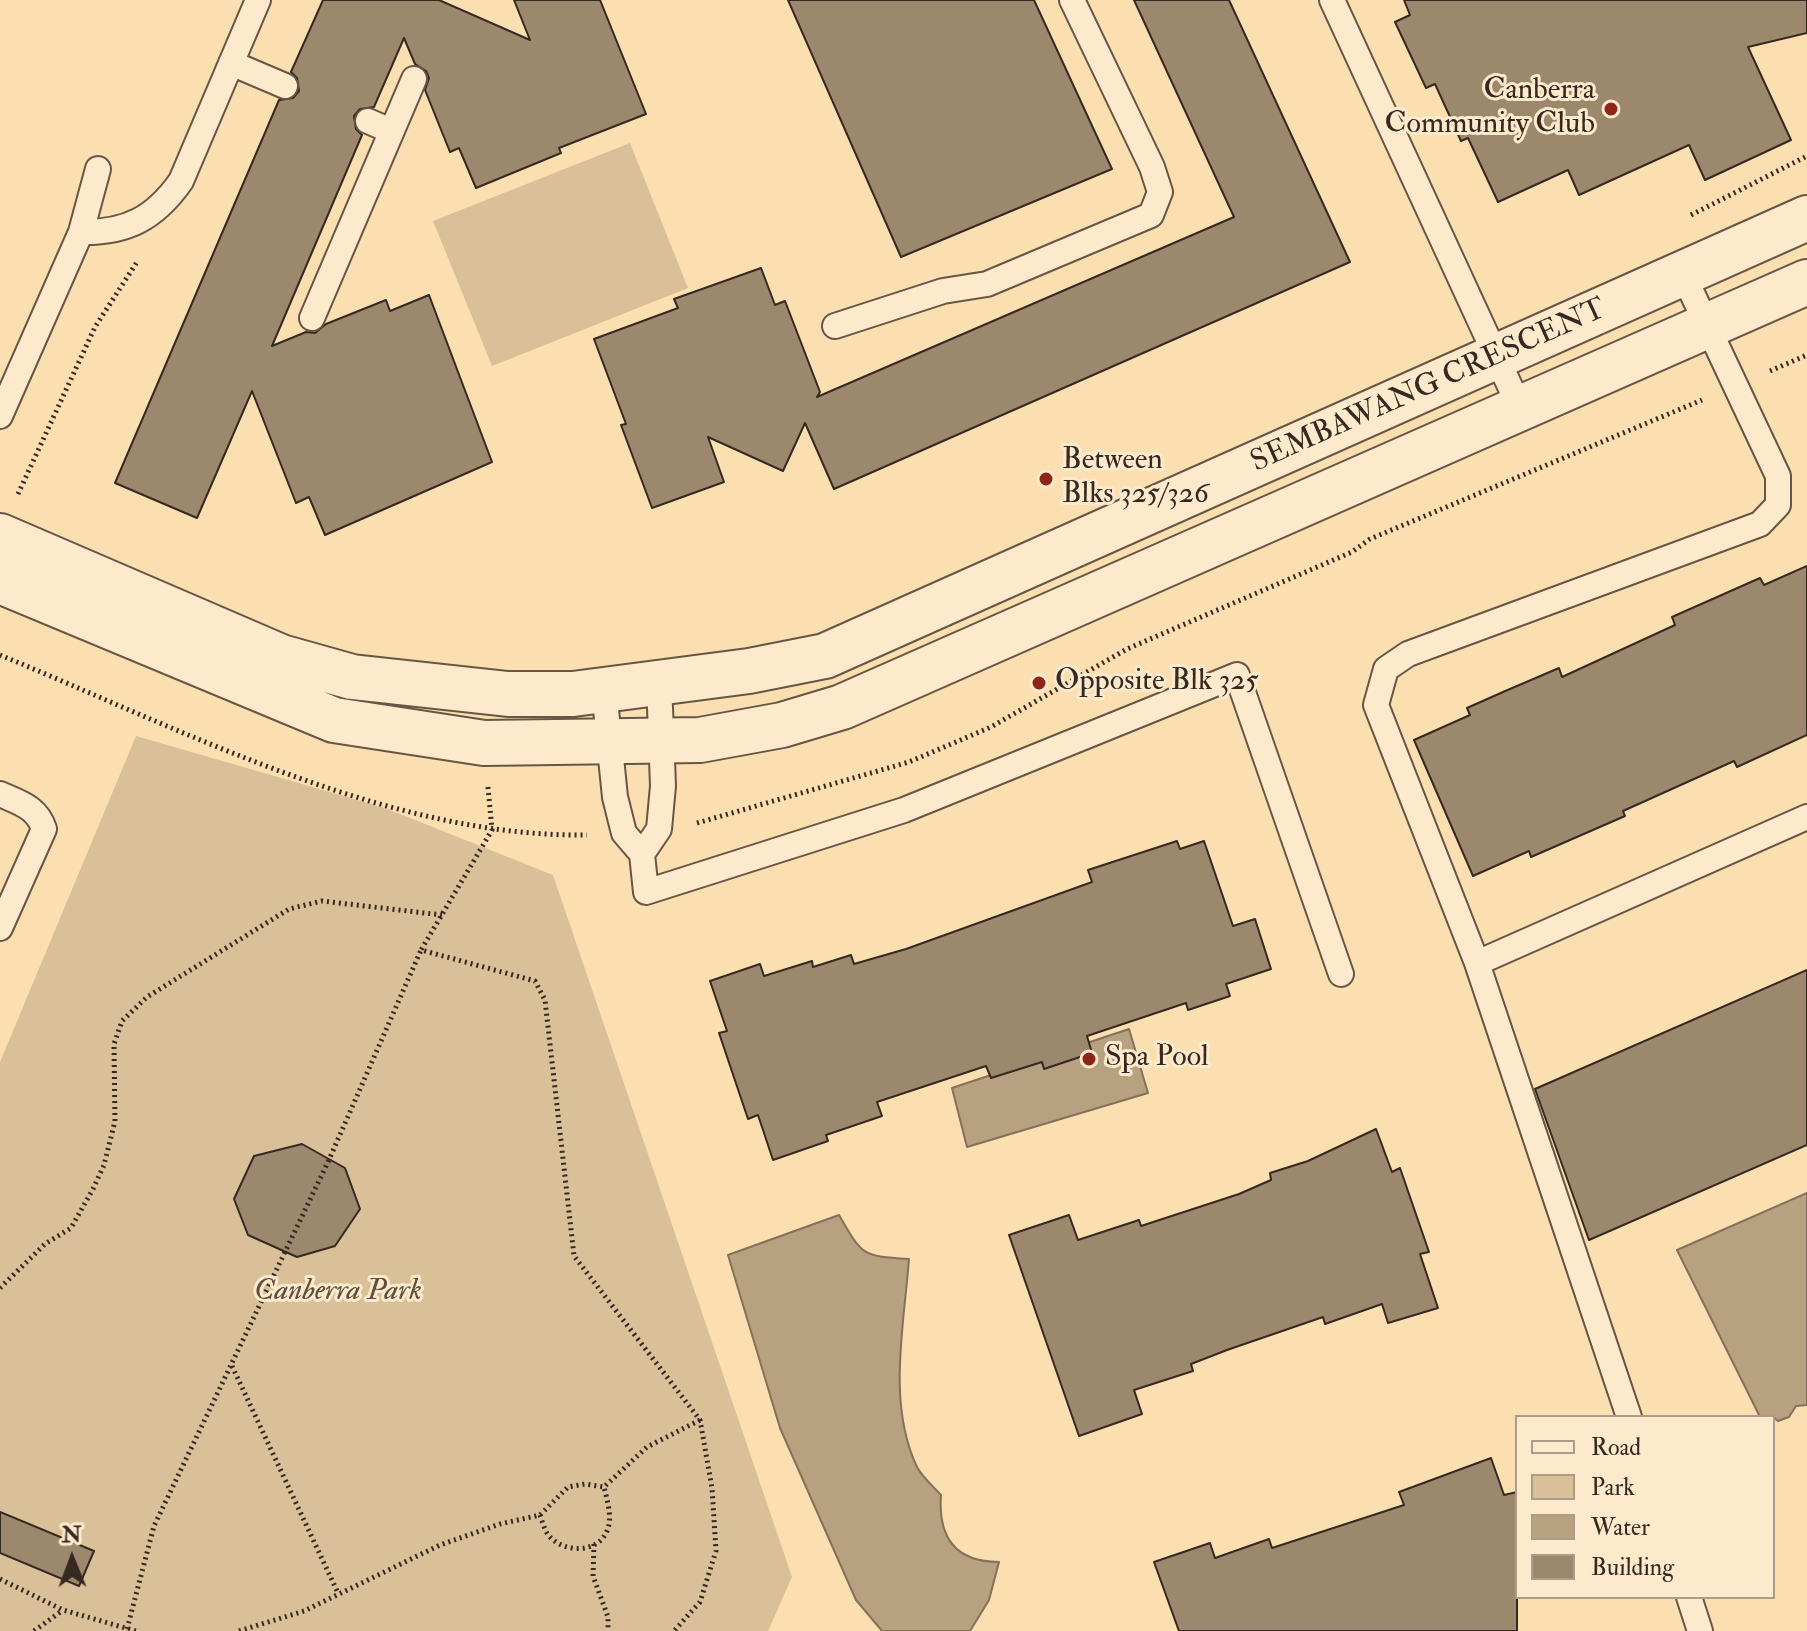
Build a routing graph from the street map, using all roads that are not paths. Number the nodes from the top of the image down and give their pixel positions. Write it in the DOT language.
graph roads {
  1 [pos="258,0"];
  2 [pos="1072,0"];
  3 [pos="1332,0"];
  4 [pos="231,63"];
  5 [pos="414,79"];
  6 [pos="285,86"];
  7 [pos="368,121"];
  8 [pos="391,131"];
  9 [pos="98,169"];
  10 [pos="1807,218"];
  11 [pos="81,232"];
  12 [pos="1683,274"];
  13 [pos="1807,282"];
  14 [pos="312,318"];
  15 [pos="835,326"];
  16 [pos="1705,327"];
  17 [pos="1496,356"];
  18 [pos="1520,408"];
  19 [pos="0,416"];
  20 [pos="0,536"];
  21 [pos="0,581"];
  22 [pos="659,682"];
  23 [pos="604,690"];
  24 [pos="607,740"];
  25 [pos="661,743"];
  26 [pos="0,794"];
  27 [pos="1807,817"];
  28 [pos="642,854"];
  29 [pos="0,928"];
  30 [pos="1477,963"];
  31 [pos="1341,974"];
  32 [pos="1628,1415"];
  33 [pos="1690,1599"];
  34 [pos="1700,1631"];
  1 -- 4 [label="lane"];
  2 -- 15 [label="lane"];
  3 -- 17 [label="lane"];
  4 -- 6 [label="lane"];
  4 -- 11 [label="lane"];
  5 -- 8 [label="lane"];
  7 -- 8 [label="lane"];
  8 -- 14 [label="lane"];
  9 -- 11 [label="lane"];
  10 -- 12 [label="street, SEMBAWANG CRESCENT"];
  11 -- 19 [label="lane"];
  12 -- 16 [label="lane"];
  12 -- 17 [label="street, SEMBAWANG CRESCENT"];
  13 -- 16 [label="street, SEMBAWANG CRESCENT"];
  16 -- 18 [label="street, SEMBAWANG CRESCENT"];
  16 -- 30 [label="lane"];
  17 -- 18 [label="lane"];
  17 -- 22 [label="street, SEMBAWANG CRESCENT"];
  18 -- 25 [label="street, SEMBAWANG CRESCENT"];
  20 -- 23 [label="street, SEMBAWANG CRESCENT"];
  21 -- 24 [label="street, SEMBAWANG CRESCENT"];
  22 -- 23 [label="street, SEMBAWANG CRESCENT"];
  22 -- 25 [label="lane"];
  23 -- 24 [label="lane"];
  24 -- 25 [label="street, SEMBAWANG CRESCENT"];
  24 -- 28 [label="lane"];
  25 -- 28 [label="lane"];
  26 -- 29 [label="lane"];
  27 -- 30 [label="lane"];
  28 -- 31 [label="lane"];
  30 -- 32 [label="lane"];
  33 -- 34 [label="lane"];
}
